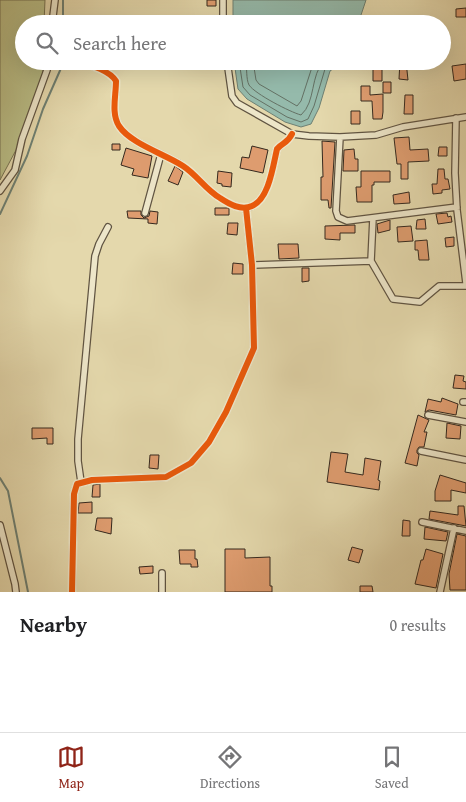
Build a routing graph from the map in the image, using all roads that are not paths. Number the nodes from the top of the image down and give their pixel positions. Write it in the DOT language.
graph roads {
  1 [pos="55,0"];
  2 [pos="223,0"];
  3 [pos="53,15"];
  4 [pos="223,15"];
  5 [pos="47,70"];
  6 [pos="100,70"];
  7 [pos="229,70"];
  8 [pos="466,117"];
  9 [pos="456,118"];
  10 [pos="292,134"];
  11 [pos="340,137"];
  12 [pos="161,154"];
  13 [pos="0,191"];
  14 [pos="457,207"];
  15 [pos="246,208"];
  16 [pos="145,213"];
  17 [pos="373,218"];
  18 [pos="108,227"];
  19 [pos="372,262"];
  20 [pos="252,266"];
  21 [pos="466,285"];
  22 [pos="428,415"];
  23 [pos="466,422"];
  24 [pos="421,451"];
  25 [pos="466,460"];
  26 [pos="81,482"];
  27 [pos="422,522"];
  28 [pos="0,525"];
  29 [pos="454,528"];
  30 [pos="466,531"];
  31 [pos="162,572"];
  32 [pos="16,592"];
  33 [pos="72,592"];
  34 [pos="162,592"];
  35 [pos="440,592"];
  1 -- 3 [label="street"];
  2 -- 4 [label="street"];
  5 -- 13 [label="street"];
  6 -- 12 [label="street"];
  7 -- 10 [label="street"];
  8 -- 9 [label="street"];
  9 -- 11 [label="street"];
  9 -- 14 [label="street"];
  10 -- 11 [label="street"];
  10 -- 15 [label="street"];
  11 -- 17 [label="street"];
  12 -- 15 [label="street"];
  12 -- 16 [label="street"];
  14 -- 17 [label="street"];
  14 -- 21 [label="street"];
  15 -- 20 [label="street"];
  17 -- 19 [label="street"];
  18 -- 26 [label="street"];
  19 -- 20 [label="street"];
  19 -- 21 [label="street"];
  20 -- 26 [label="street"];
  22 -- 23 [label="street"];
  24 -- 25 [label="street"];
  26 -- 33 [label="street"];
  27 -- 29 [label="street"];
  28 -- 32 [label="street"];
  29 -- 30 [label="street"];
  29 -- 35 [label="street"];
  31 -- 34 [label="street"];
}
